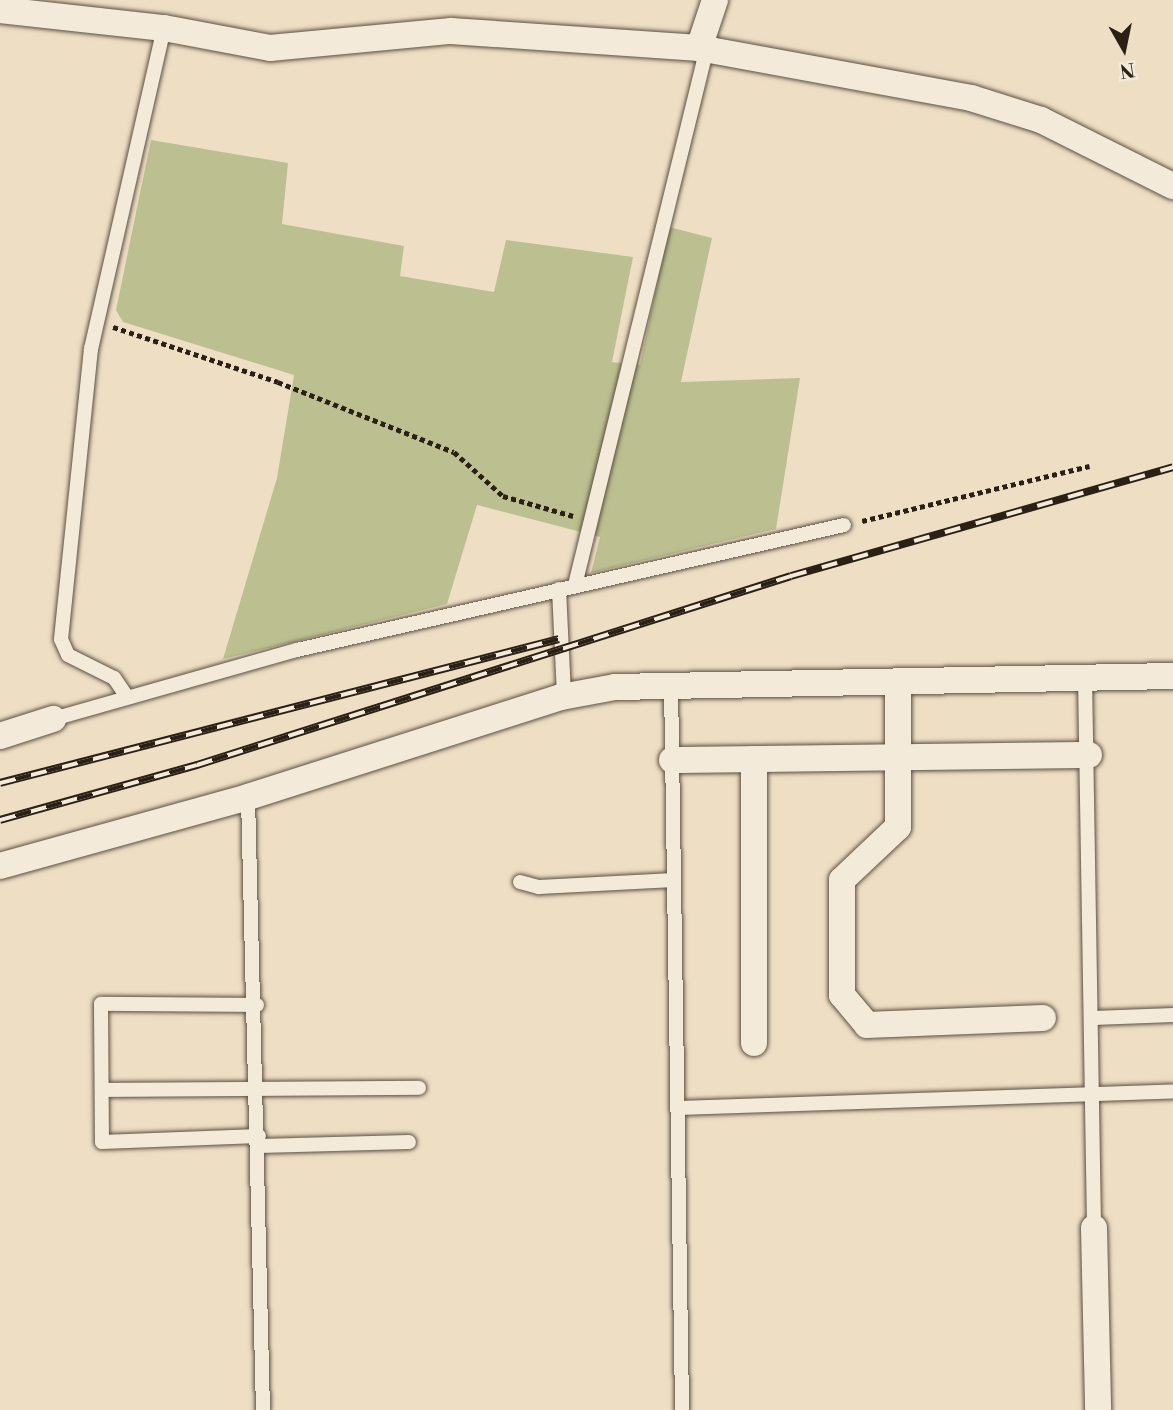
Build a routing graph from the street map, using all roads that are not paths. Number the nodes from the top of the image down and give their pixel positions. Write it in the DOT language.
graph roads {
  1 [pos="715,0"];
  2 [pos="0,10"];
  3 [pos="164,28"];
  4 [pos="699,48"];
  5 [pos="1173,186"];
  6 [pos="844,525"];
  7 [pos="575,585"];
  8 [pos="559,589"];
  9 [pos="1173,676"];
  10 [pos="1085,677"];
  11 [pos="898,681"];
  12 [pos="671,683"];
  13 [pos="564,696"];
  14 [pos="127,697"];
  15 [pos="53,719"];
  16 [pos="0,736"];
  17 [pos="1089,755"];
  18 [pos="898,757"];
  19 [pos="754,759"];
  20 [pos="673,760"];
  21 [pos="248,797"];
  22 [pos="0,866"];
  23 [pos="674,880"];
  24 [pos="520,882"];
  25 [pos="257,1005"];
  26 [pos="1173,1015"];
  27 [pos="1043,1018"];
  28 [pos="1094,1018"];
  29 [pos="754,1043"];
  30 [pos="419,1088"];
  31 [pos="103,1090"];
  32 [pos="1173,1092"];
  33 [pos="258,1094"];
  34 [pos="1095,1097"];
  35 [pos="678,1108"];
  36 [pos="259,1141"];
  37 [pos="409,1142"];
  38 [pos="1094,1228"];
  39 [pos="263,1410"];
  40 [pos="682,1410"];
  41 [pos="1098,1410"];
  1 -- 4 [label="street"];
  2 -- 3 [label="street"];
  3 -- 4 [label="street"];
  3 -- 14 [label="lane"];
  4 -- 5 [label="street"];
  4 -- 7 [label="lane"];
  6 -- 7 [label="lane"];
  7 -- 8 [label="lane"];
  8 -- 13 [label="lane"];
  8 -- 14 [label="lane"];
  9 -- 10 [label="street"];
  10 -- 11 [label="street"];
  10 -- 17 [label="lane"];
  11 -- 12 [label="street"];
  11 -- 18 [label="street"];
  12 -- 13 [label="street"];
  12 -- 20 [label="lane"];
  13 -- 21 [label="street"];
  14 -- 15 [label="lane"];
  15 -- 16 [label="street"];
  17 -- 18 [label="street"];
  17 -- 28 [label="lane"];
  18 -- 19 [label="street"];
  18 -- 27 [label="street"];
  19 -- 20 [label="street"];
  19 -- 29 [label="street"];
  20 -- 23 [label="lane"];
  21 -- 22 [label="street"];
  21 -- 25 [label="lane"];
  23 -- 24 [label="lane"];
  23 -- 35 [label="lane"];
  25 -- 31 [label="lane"];
  25 -- 33 [label="lane"];
  26 -- 28 [label="lane"];
  28 -- 34 [label="lane"];
  30 -- 33 [label="lane"];
  31 -- 33 [label="lane"];
  31 -- 36 [label="lane"];
  32 -- 34 [label="lane"];
  33 -- 36 [label="lane"];
  34 -- 35 [label="lane"];
  34 -- 38 [label="lane"];
  35 -- 40 [label="lane"];
  36 -- 37 [label="lane"];
  36 -- 39 [label="lane"];
  38 -- 41 [label="street"];
}
